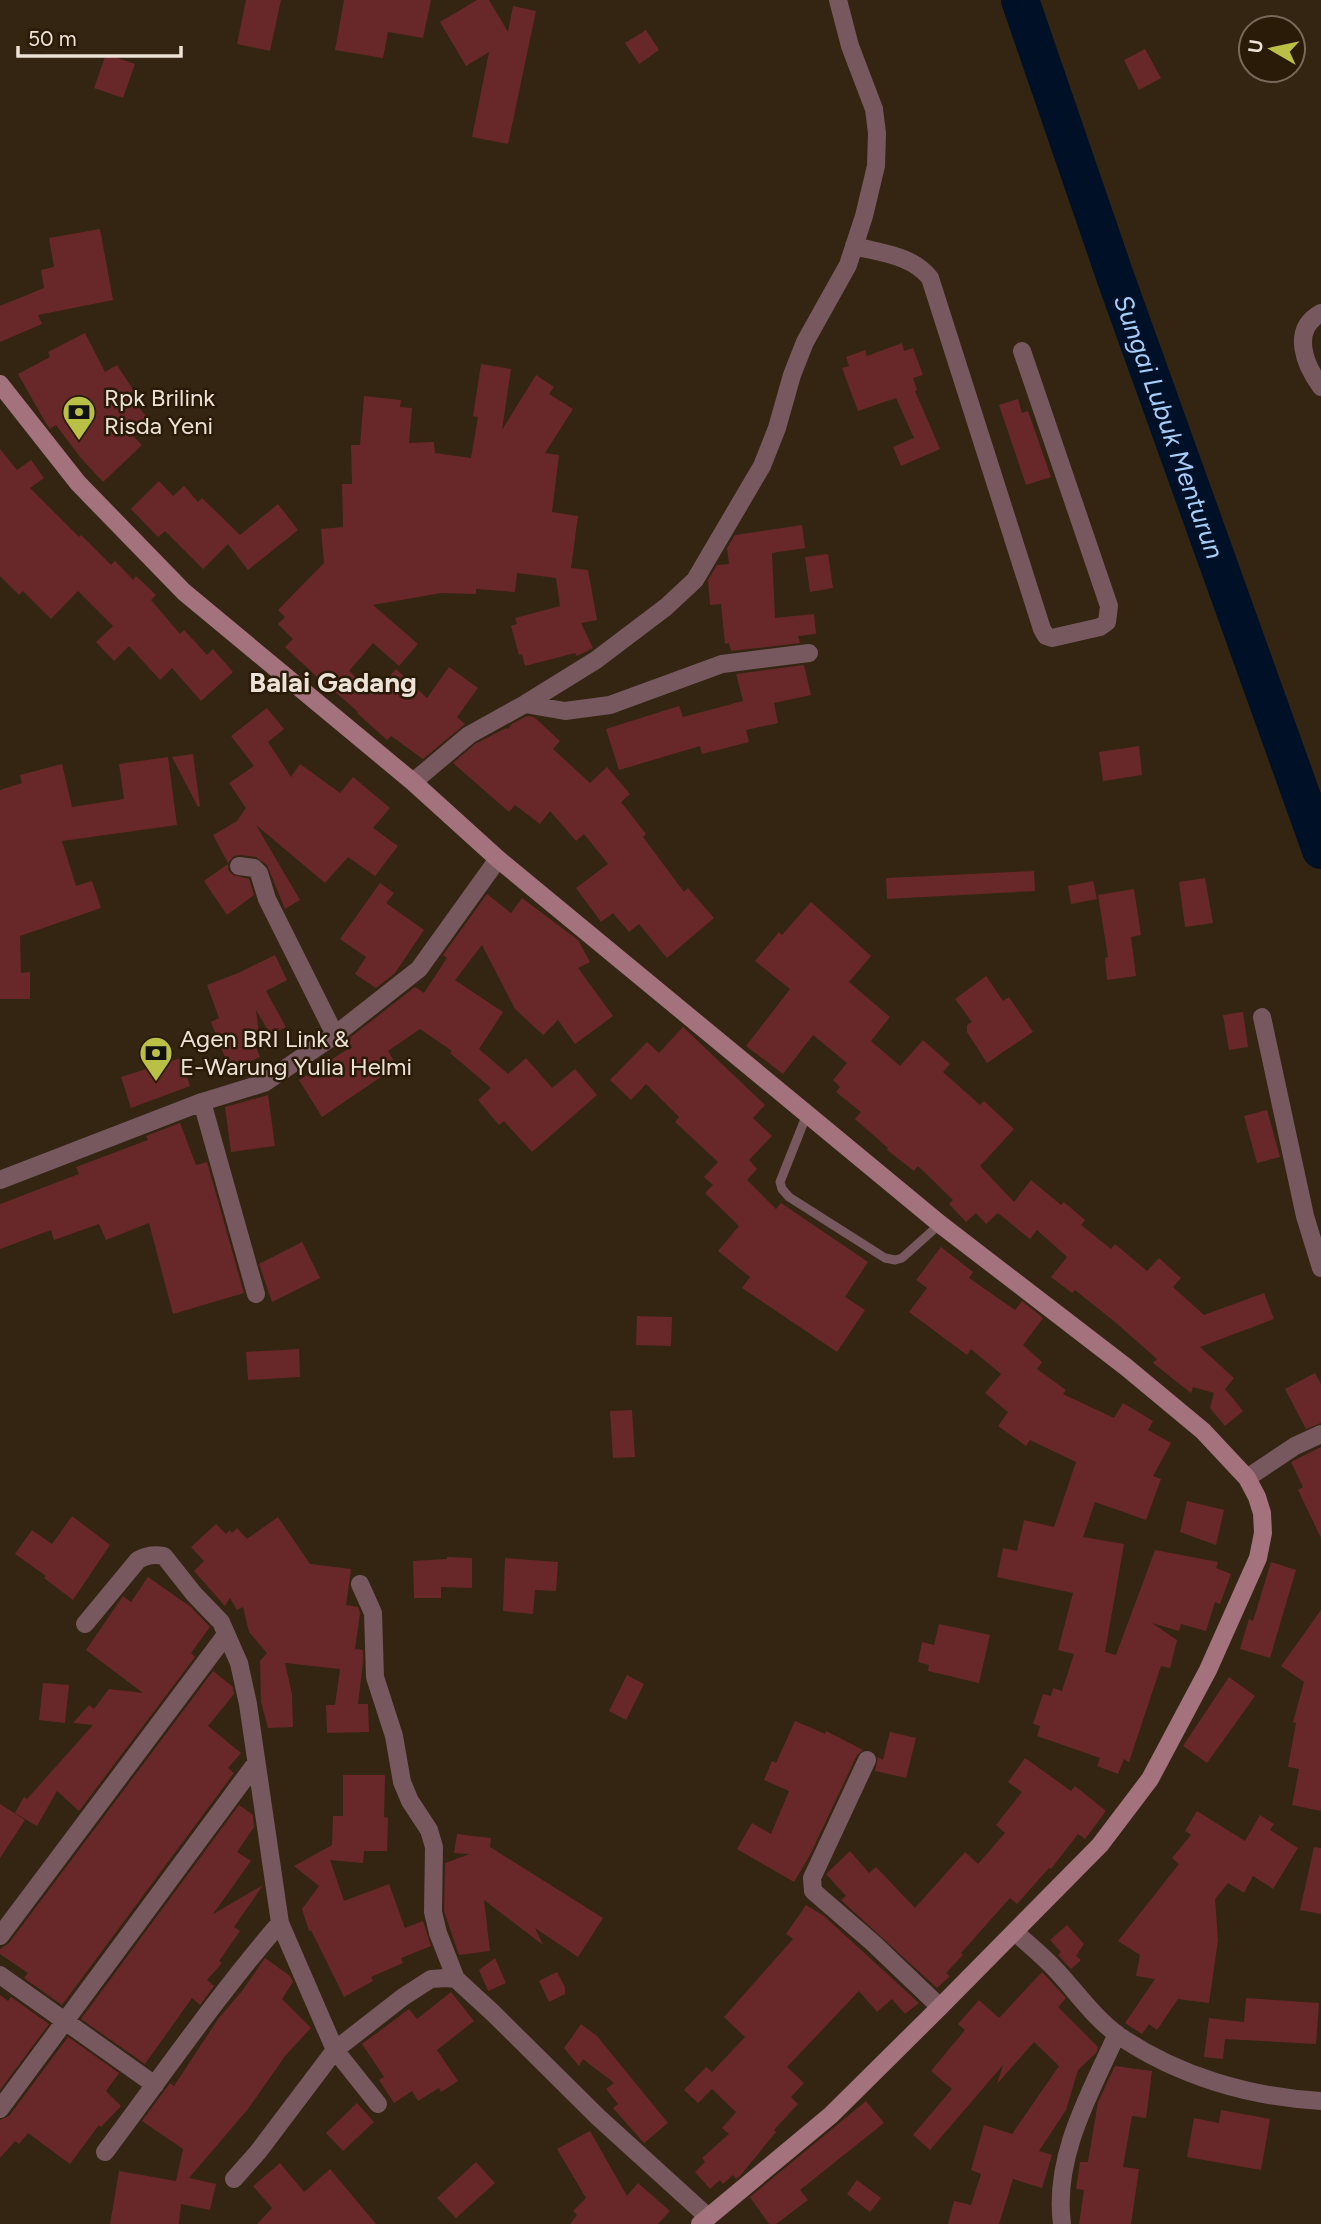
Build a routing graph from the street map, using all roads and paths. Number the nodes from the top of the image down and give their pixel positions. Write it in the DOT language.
graph roads {
  1 [pos="838,0"];
  2 [pos="854,246"];
  3 [pos="1321,313"];
  4 [pos="1023,351"];
  5 [pos="0,384"];
  6 [pos="1321,387"];
  7 [pos="809,653"];
  8 [pos="525,704"];
  9 [pos="413,782"];
  10 [pos="498,859"];
  11 [pos="239,866"];
  12 [pos="1262,1017"];
  13 [pos="335,1035"];
  14 [pos="202,1102"];
  15 [pos="807,1114"];
  16 [pos="0,1180"];
  17 [pos="940,1224"];
  18 [pos="1321,1268"];
  19 [pos="257,1294"];
  20 [pos="1321,1434"];
  21 [pos="1247,1478"];
  22 [pos="360,1584"];
  23 [pos="85,1624"];
  24 [pos="225,1636"];
  25 [pos="867,1760"];
  26 [pos="256,1763"];
  27 [pos="279,1923"];
  28 [pos="1015,1933"];
  29 [pos="0,1936"];
  30 [pos="0,1975"];
  31 [pos="456,1979"];
  32 [pos="940,2007"];
  33 [pos="64,2021"];
  34 [pos="1117,2035"];
  35 [pos="335,2050"];
  36 [pos="155,2085"];
  37 [pos="1321,2101"];
  38 [pos="378,2104"];
  39 [pos="0,2109"];
  40 [pos="105,2152"];
  41 [pos="234,2179"];
  42 [pos="704,2221"];
  43 [pos="1062,2224"];
  1 -- 2 [label="street"];
  2 -- 4 [label="street"];
  2 -- 8 [label="street"];
  3 -- 6 [label="street"];
  5 -- 9 [label="street"];
  7 -- 8 [label="street"];
  8 -- 9 [label="street"];
  9 -- 10 [label="street"];
  10 -- 13 [label="street"];
  10 -- 15 [label="street"];
  11 -- 13 [label="street"];
  12 -- 18 [label="street"];
  13 -- 14 [label="street"];
  14 -- 16 [label="street"];
  14 -- 19 [label="street"];
  15 -- 17 [label="street"];
  15 -- 17 [label="lane"];
  17 -- 21 [label="street"];
  20 -- 21 [label="street"];
  21 -- 28 [label="street"];
  22 -- 31 [label="street"];
  23 -- 24 [label="street"];
  24 -- 26 [label="street"];
  24 -- 29 [label="street"];
  25 -- 32 [label="street"];
  26 -- 27 [label="street"];
  26 -- 33 [label="street"];
  27 -- 35 [label="street"];
  27 -- 36 [label="street"];
  28 -- 32 [label="street"];
  28 -- 34 [label="street"];
  30 -- 33 [label="street"];
  31 -- 35 [label="street"];
  31 -- 42 [label="street"];
  32 -- 42 [label="street"];
  33 -- 36 [label="street"];
  33 -- 39 [label="street"];
  34 -- 37 [label="street"];
  34 -- 43 [label="street"];
  35 -- 38 [label="street"];
  35 -- 41 [label="street"];
  36 -- 40 [label="street"];
}
